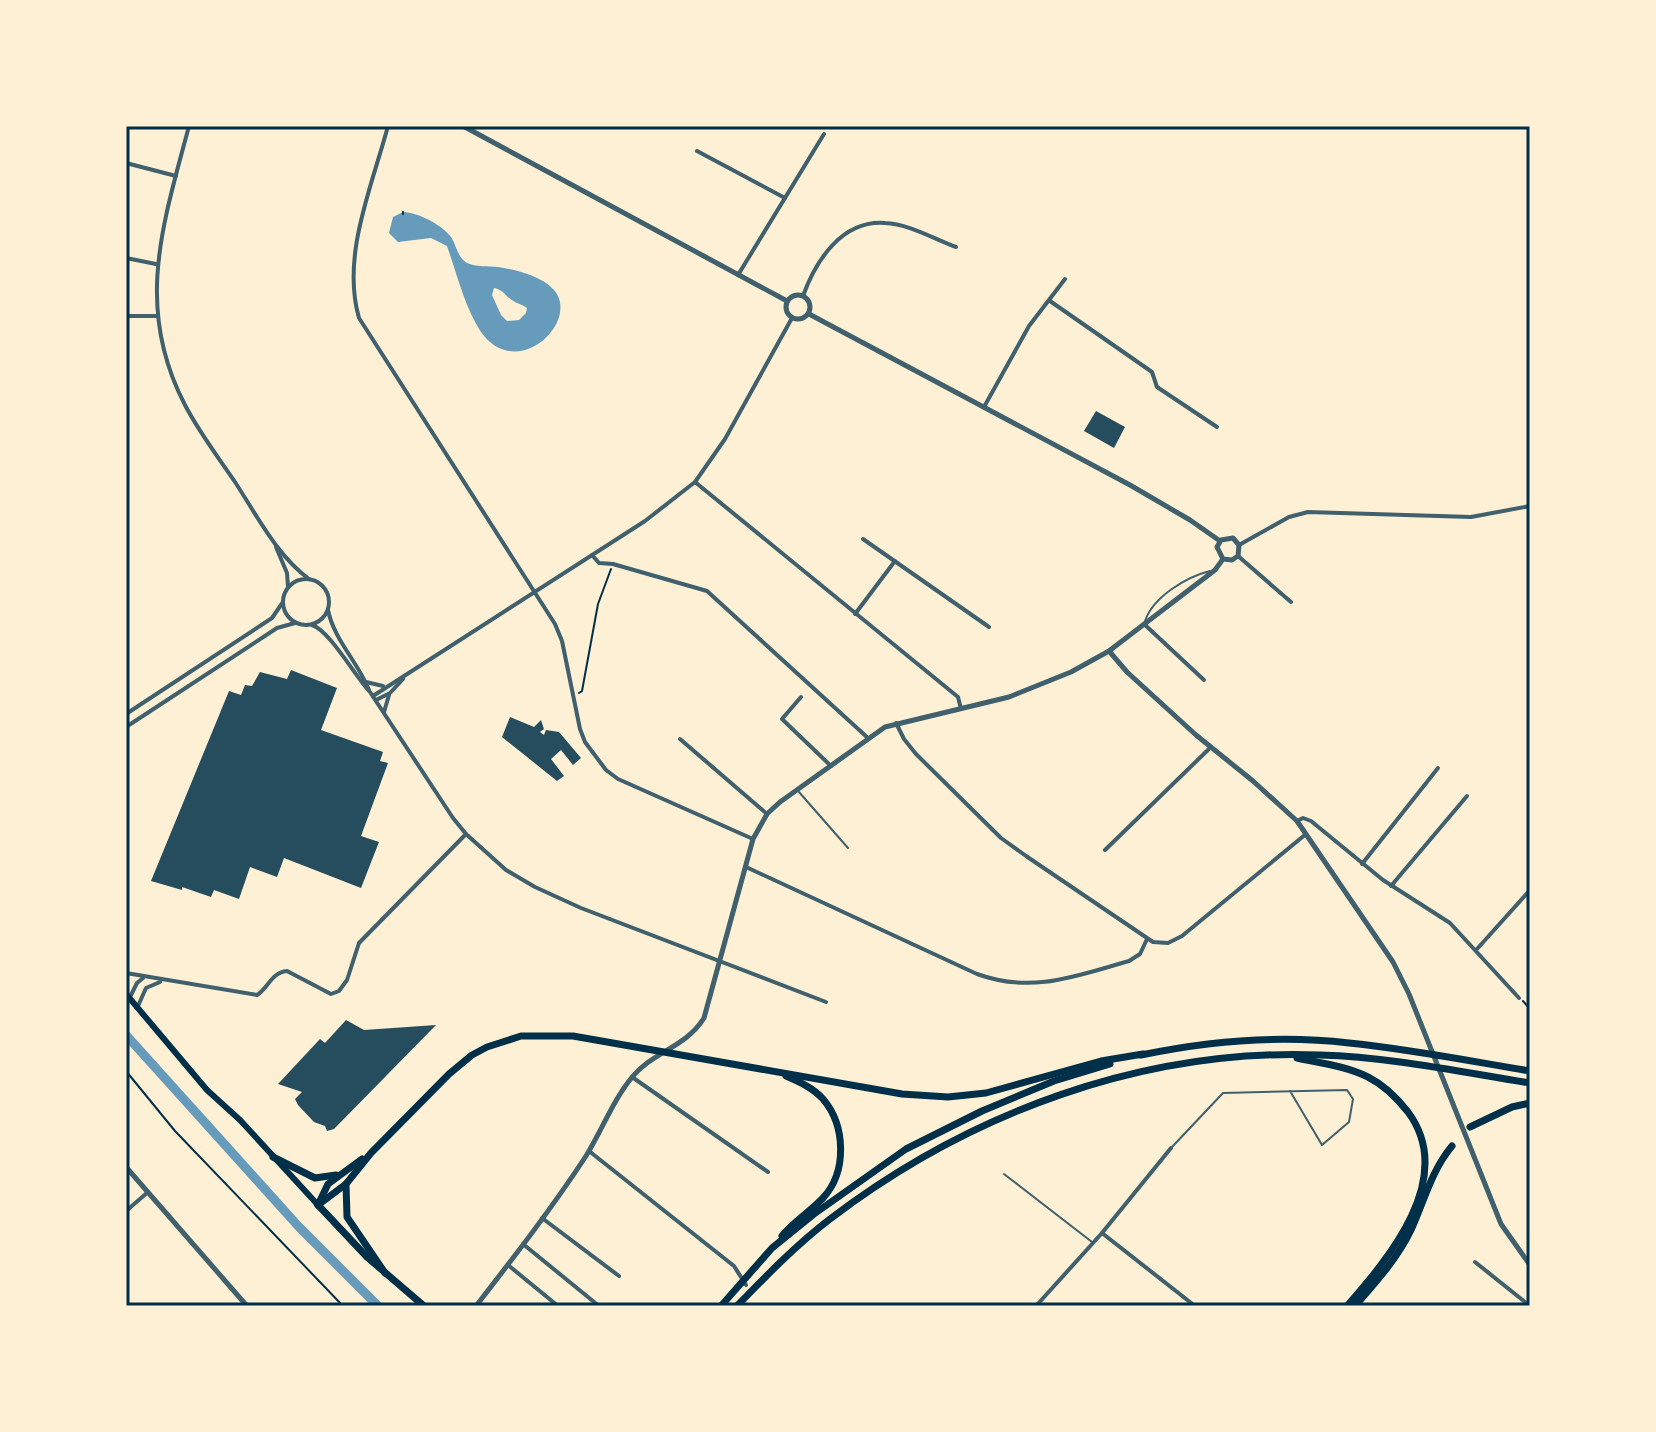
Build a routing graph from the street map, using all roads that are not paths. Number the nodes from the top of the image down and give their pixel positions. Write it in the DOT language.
graph roads {
  1 [pos="189,126"];
  2 [pos="388,126"];
  3 [pos="463,126"];
  4 [pos="824,134"];
  5 [pos="697,151"];
  6 [pos="126,163"];
  7 [pos="176,176"];
  8 [pos="785,198"];
  9 [pos="956,247"];
  10 [pos="126,258"];
  11 [pos="156,264"];
  12 [pos="738,275"];
  13 [pos="1065,279"];
  14 [pos="803,296"];
  15 [pos="787,301"];
  16 [pos="1050,301"];
  17 [pos="809,314"];
  18 [pos="126,316"];
  19 [pos="157,316"];
  20 [pos="792,318"];
  21 [pos="984,407"];
  22 [pos="1217,427"];
  23 [pos="695,482"];
  24 [pos="1530,506"];
  25 [pos="863,539"];
  26 [pos="1220,541"];
  27 [pos="275,545"];
  28 [pos="1239,545"];
  29 [pos="592,555"];
  30 [pos="1238,556"];
  31 [pos="1223,559"];
  32 [pos="895,561"];
  33 [pos="309,579"];
  34 [pos="288,587"];
  35 [pos="536,591"];
  36 [pos="283,602"];
  37 [pos="1291,602"];
  38 [pos="328,610"];
  39 [pos="855,614"];
  40 [pos="295,623"];
  41 [pos="1144,624"];
  42 [pos="312,625"];
  43 [pos="989,627"];
  44 [pos="1109,651"];
  45 [pos="405,677"];
  46 [pos="1204,680"];
  47 [pos="366,682"];
  48 [pos="385,686"];
  49 [pos="390,693"];
  50 [pos="373,696"];
  51 [pos="801,697"];
  52 [pos="961,709"];
  53 [pos="384,712"];
  54 [pos="126,714"];
  55 [pos="896,723"];
  56 [pos="126,727"];
  57 [pos="868,738"];
  58 [pos="680,739"];
  59 [pos="1211,747"];
  60 [pos="831,766"];
  61 [pos="1438,768"];
  62 [pos="797,789"];
  63 [pos="1467,796"];
  64 [pos="767,814"];
  65 [pos="1297,821"];
  66 [pos="466,834"];
  67 [pos="1306,834"];
  68 [pos="753,839"];
  69 [pos="848,848"];
  70 [pos="1105,850"];
  71 [pos="1362,864"];
  72 [pos="746,867"];
  73 [pos="1391,886"];
  74 [pos="1530,890"];
  75 [pos="1147,939"];
  76 [pos="1477,949"];
  77 [pos="720,961"];
  78 [pos="126,973"];
  79 [pos="145,978"];
  80 [pos="162,981"];
  81 [pos="128,997"];
  82 [pos="1519,998"];
  83 [pos="826,1002"];
  84 [pos="137,1009"];
  85 [pos="1143,1054"];
  86 [pos="1283,1055"];
  87 [pos="777,1071"];
  88 [pos="1530,1071"];
  89 [pos="632,1077"];
  90 [pos="1530,1083"];
  91 [pos="1290,1091"];
  92 [pos="1530,1103"];
  93 [pos="1470,1127"];
  94 [pos="1452,1146"];
  95 [pos="1171,1148"];
  96 [pos="589,1151"];
  97 [pos="371,1153"];
  98 [pos="273,1157"];
  99 [pos="126,1167"];
  100 [pos="768,1172"];
  101 [pos="1004,1174"];
  102 [pos="338,1175"];
  103 [pos="346,1184"];
  104 [pos="148,1192"];
  105 [pos="318,1205"];
  106 [pos="126,1211"];
  107 [pos="542,1218"];
  108 [pos="1102,1233"];
  109 [pos="1093,1243"];
  110 [pos="523,1244"];
  111 [pos="772,1248"];
  112 [pos="1475,1262"];
  113 [pos="508,1265"];
  114 [pos="1530,1265"];
  115 [pos="385,1273"];
  116 [pos="619,1276"];
  117 [pos="746,1285"];
  118 [pos="247,1306"];
  119 [pos="424,1306"];
  120 [pos="476,1306"];
  121 [pos="558,1306"];
  122 [pos="599,1306"];
  123 [pos="721,1306"];
  124 [pos="737,1306"];
  125 [pos="1036,1306"];
  126 [pos="1195,1306"];
  127 [pos="1347,1306"];
  128 [pos="1355,1306"];
  129 [pos="1530,1306"];
  1 -- 7 [label="street"];
  2 -- 35 [label="street"];
  3 -- 12 [label="street"];
  4 -- 8 [label="street"];
  5 -- 8 [label="street"];
  6 -- 7 [label="street"];
  7 -- 11 [label="street"];
  8 -- 12 [label="street"];
  9 -- 14 [label="street"];
  10 -- 11 [label="street"];
  11 -- 19 [label="street"];
  12 -- 15 [label="street"];
  13 -- 16 [label="street"];
  14 -- 15 [label="street"];
  14 -- 17 [label="street"];
  15 -- 20 [label="street"];
  16 -- 21 [label="street"];
  16 -- 22 [label="street"];
  17 -- 20 [label="street"];
  17 -- 21 [label="street"];
  18 -- 19 [label="street"];
  19 -- 27 [label="street"];
  20 -- 23 [label="street"];
  21 -- 26 [label="street"];
  23 -- 29 [label="street"];
  23 -- 39 [label="street"];
  24 -- 28 [label="street"];
  25 -- 32 [label="street"];
  26 -- 28 [label="street"];
  26 -- 31 [label="street"];
  27 -- 33 [label="street"];
  27 -- 34 [label="street"];
  28 -- 30 [label="street"];
  29 -- 35 [label="street"];
  29 -- 57 [label="street"];
  30 -- 31 [label="street"];
  30 -- 37 [label="street"];
  31 -- 41 [label="street"];
  32 -- 39 [label="street"];
  32 -- 43 [label="street"];
  33 -- 34 [label="street"];
  33 -- 38 [label="street"];
  34 -- 36 [label="street"];
  35 -- 45 [label="street"];
  35 -- 68 [label="street"];
  36 -- 40 [label="street"];
  36 -- 54 [label="street"];
  38 -- 42 [label="street"];
  38 -- 47 [label="street"];
  39 -- 52 [label="street"];
  40 -- 42 [label="street"];
  40 -- 56 [label="street"];
  41 -- 44 [label="street"];
  41 -- 46 [label="street"];
  42 -- 50 [label="street"];
  44 -- 52 [label="street"];
  44 -- 59 [label="street"];
  45 -- 48 [label="street"];
  45 -- 49 [label="street"];
  47 -- 48 [label="street"];
  47 -- 50 [label="street"];
  48 -- 50 [label="street"];
  49 -- 50 [label="street"];
  49 -- 53 [label="street"];
  50 -- 53 [label="street"];
  51 -- 60 [label="street"];
  52 -- 55 [label="street"];
  53 -- 66 [label="street"];
  55 -- 57 [label="street"];
  55 -- 75 [label="street"];
  57 -- 60 [label="street"];
  58 -- 64 [label="street"];
  59 -- 65 [label="street"];
  59 -- 70 [label="street"];
  60 -- 62 [label="street"];
  61 -- 71 [label="street"];
  62 -- 64 [label="street"];
  62 -- 69 [label="lane"];
  63 -- 73 [label="street"];
  64 -- 68 [label="street"];
  65 -- 67 [label="street"];
  65 -- 71 [label="street"];
  66 -- 77 [label="street"];
  66 -- 80 [label="street"];
  67 -- 75 [label="street"];
  67 -- 114 [label="street"];
  68 -- 72 [label="street"];
  71 -- 73 [label="street"];
  72 -- 75 [label="street"];
  72 -- 77 [label="street"];
  73 -- 76 [label="street"];
  74 -- 76 [label="street"];
  76 -- 82 [label="street"];
  77 -- 83 [label="street"];
  77 -- 89 [label="street"];
  78 -- 79 [label="street"];
  79 -- 80 [label="street"];
  79 -- 81 [label="street"];
  80 -- 84 [label="street"];
  81 -- 84 [label="main road"];
  84 -- 98 [label="main road"];
  85 -- 87 [label="main road"];
  85 -- 88 [label="main road"];
  85 -- 111 [label="main road"];
  86 -- 90 [label="main road"];
  86 -- 124 [label="main road"];
  86 -- 127 [label="main road"];
  87 -- 97 [label="main road"];
  87 -- 111 [label="main road"];
  89 -- 96 [label="street"];
  89 -- 100 [label="street"];
  91 -- 91 [label="lane"];
  91 -- 95 [label="lane"];
  92 -- 93 [label="main road"];
  94 -- 128 [label="main road"];
  95 -- 108 [label="street"];
  96 -- 107 [label="street"];
  96 -- 117 [label="street"];
  97 -- 102 [label="main road"];
  97 -- 103 [label="main road"];
  98 -- 102 [label="main road"];
  98 -- 105 [label="main road"];
  99 -- 104 [label="street"];
  101 -- 109 [label="lane"];
  102 -- 105 [label="main road"];
  103 -- 105 [label="main road"];
  103 -- 115 [label="main road"];
  104 -- 106 [label="street"];
  104 -- 118 [label="street"];
  105 -- 115 [label="main road"];
  107 -- 110 [label="street"];
  107 -- 116 [label="street"];
  108 -- 109 [label="street"];
  108 -- 126 [label="street"];
  109 -- 125 [label="street"];
  110 -- 113 [label="street"];
  110 -- 122 [label="street"];
  111 -- 123 [label="main road"];
  112 -- 129 [label="street"];
  113 -- 120 [label="street"];
  113 -- 121 [label="street"];
  115 -- 119 [label="main road"];
}
